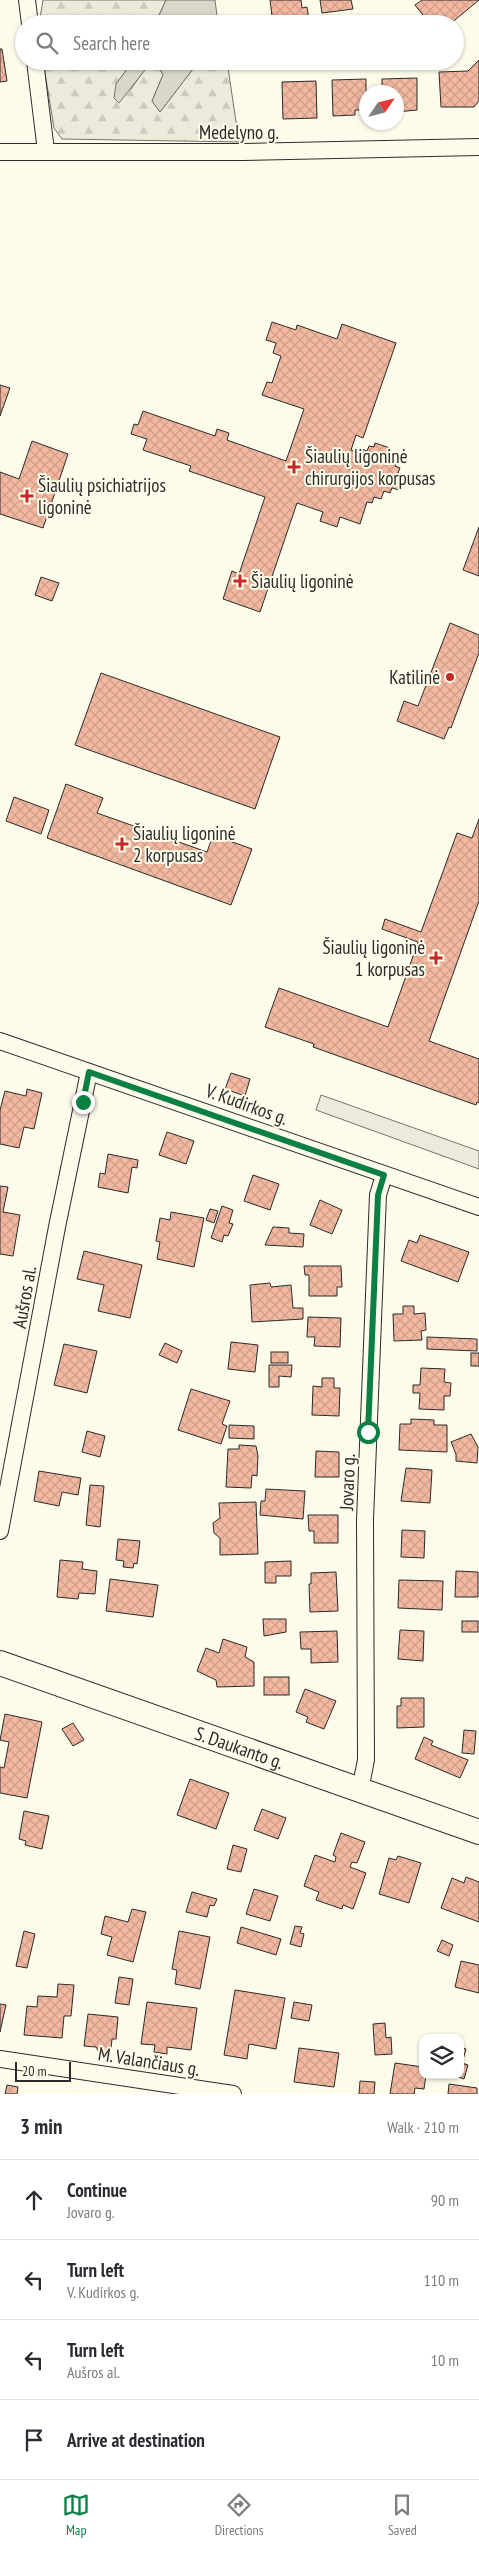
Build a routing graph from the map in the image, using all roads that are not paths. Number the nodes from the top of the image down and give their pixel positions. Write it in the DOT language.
graph roads {
  1 [pos="27,0"];
  2 [pos="29,15"];
  3 [pos="36,70"];
  4 [pos="479,147"];
  5 [pos="46,151"];
  6 [pos="0,152"];
  7 [pos="0,1041"];
  8 [pos="89,1072"];
  9 [pos="384,1175"];
  10 [pos="479,1207"];
  11 [pos="0,1531"];
  12 [pos="0,1663"];
  13 [pos="360,1790"];
  14 [pos="479,1832"];
  15 [pos="0,2059"];
  16 [pos="233,2094"];
  1 -- 2 [label="street"];
  3 -- 5 [label="street"];
  4 -- 5 [label="street, Medelyno g."];
  5 -- 6 [label="street, Medelyno g."];
  7 -- 8 [label="street, V. Kudirkos g."];
  8 -- 9 [label="street, V. Kudirkos g."];
  8 -- 11 [label="street, Aušros al."];
  9 -- 10 [label="street, V. Kudirkos g."];
  9 -- 13 [label="street, Jovaro g."];
  12 -- 13 [label="main road, S. Daukanto g."];
  13 -- 14 [label="main road, S. Daukanto g."];
  15 -- 16 [label="street, M. Valančiaus g."];
}
